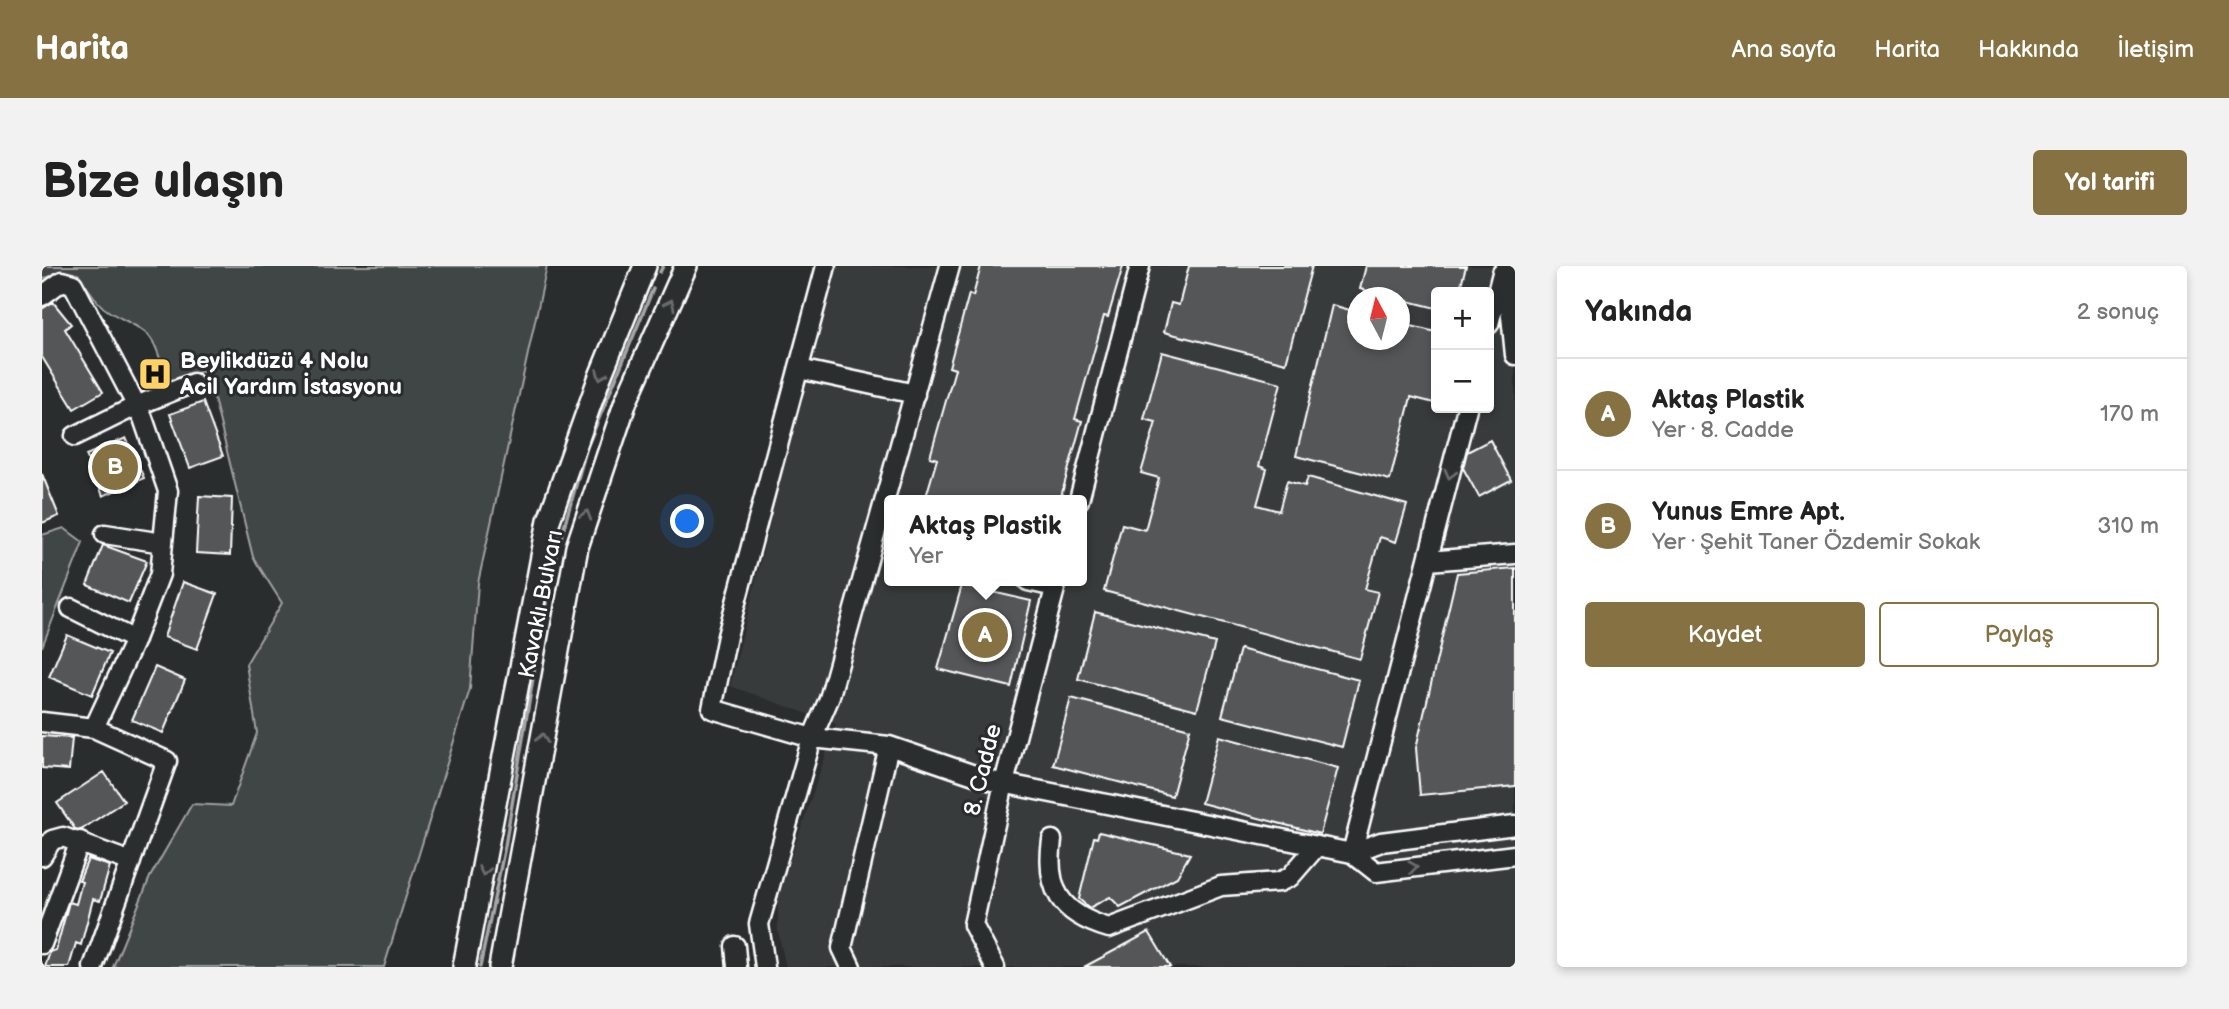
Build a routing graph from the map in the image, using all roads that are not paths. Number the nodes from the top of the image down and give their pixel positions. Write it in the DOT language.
graph roads {
  1 [pos="645,266"];
  2 [pos="686,266"];
  3 [pos="826,266"];
  4 [pos="950,266"];
  5 [pos="1140,266"];
  6 [pos="1505,266"];
  7 [pos="42,296"];
  8 [pos="1494,306"];
  9 [pos="1515,355"];
  10 [pos="799,369"];
  11 [pos="193,383"];
  12 [pos="915,394"];
  13 [pos="136,406"];
  14 [pos="1466,413"];
  15 [pos="75,436"];
  16 [pos="887,495"];
  17 [pos="1080,495"];
  18 [pos="884,504"];
  19 [pos="105,534"];
  20 [pos="163,543"];
  21 [pos="1515,554"];
  22 [pos="1428,561"];
  23 [pos="1055,586"];
  24 [pos="71,608"];
  25 [pos="135,640"];
  26 [pos="42,722"];
  27 [pos="94,727"];
  28 [pos="813,738"];
  29 [pos="889,746"];
  30 [pos="1004,783"];
  31 [pos="1515,825"];
  32 [pos="1052,840"];
  33 [pos="80,841"];
  34 [pos="1317,846"];
  35 [pos="1352,853"];
  36 [pos="1515,855"];
  37 [pos="42,856"];
  38 [pos="131,862"];
  39 [pos="42,944"];
  40 [pos="735,946"];
  41 [pos="93,967"];
  42 [pos="464,967"];
  43 [pos="499,967"];
  44 [pos="737,967"];
  45 [pos="765,967"];
  46 [pos="852,967"];
  47 [pos="995,967"];
  1 -- 42 [label="main road, Kavaklı Bulvarı, one-way"];
  43 -- 2 [label="main road, Kavaklı Bulvarı, one-way"];
  3 -- 10 [label="street"];
  4 -- 12 [label="street"];
  5 -- 17 [label="street"];
  6 -- 8 [label="street"];
  6 -- 9 [label="street"];
  7 -- 13 [label="street"];
  10 -- 12 [label="street"];
  10 -- 28 [label="street"];
  11 -- 13 [label="street"];
  12 -- 16 [label="street"];
  13 -- 15 [label="street"];
  13 -- 20 [label="street"];
  14 -- 22 [label="street, one-way"];
  18 -- 28 [label="street"];
  19 -- 20 [label="street"];
  20 -- 25 [label="street"];
  21 -- 22 [label="street"];
  22 -- 35 [label="street"];
  23 -- 30 [label="street, 8. Cadde"];
  24 -- 25 [label="street"];
  25 -- 27 [label="street"];
  26 -- 27 [label="street"];
  27 -- 38 [label="street"];
  28 -- 29 [label="street"];
  28 -- 45 [label="street"];
  29 -- 30 [label="street"];
  29 -- 46 [label="street"];
  30 -- 34 [label="street"];
  30 -- 47 [label="street, 8. Cadde"];
  31 -- 35 [label="street"];
  32 -- 34 [label="street"];
  33 -- 37 [label="street"];
  33 -- 38 [label="street"];
  33 -- 39 [label="street"];
  34 -- 35 [label="street"];
  35 -- 36 [label="street, one-way"];
  38 -- 41 [label="street"];
  40 -- 44 [label="street"];
}
